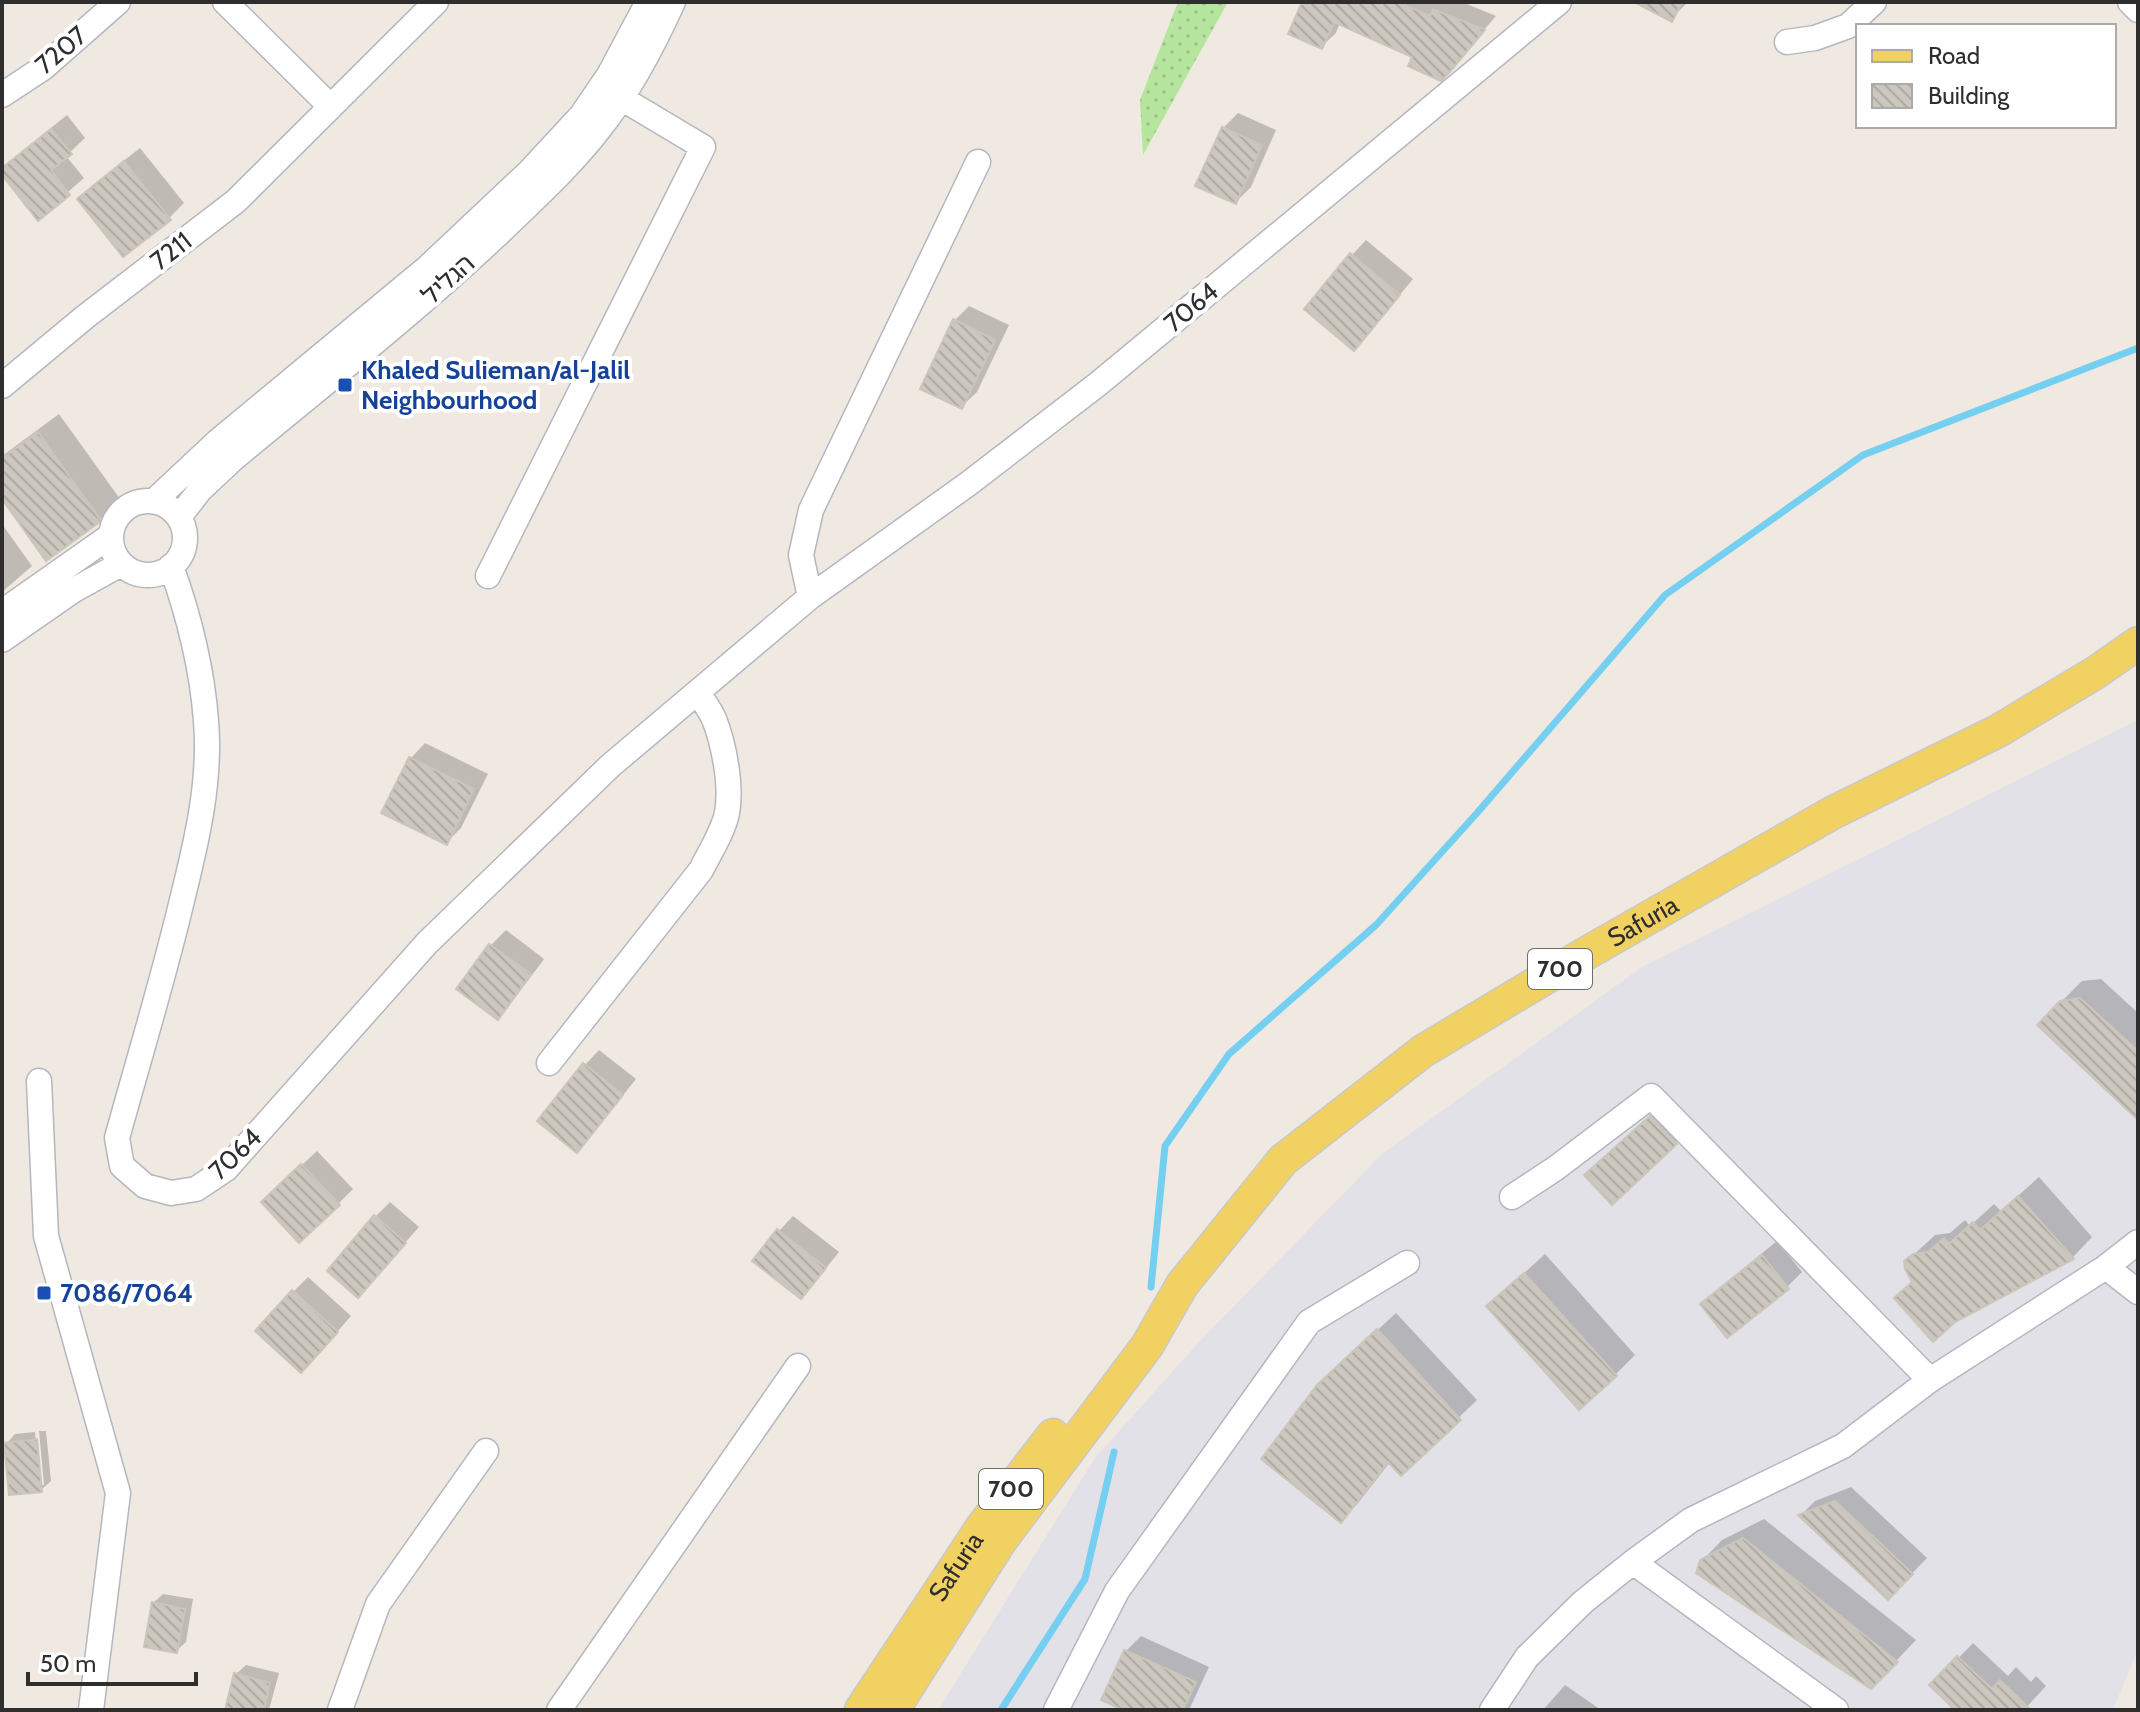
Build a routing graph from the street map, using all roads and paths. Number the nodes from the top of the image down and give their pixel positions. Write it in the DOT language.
graph roads {
  1 [pos="118,2"];
  2 [pos="225,2"];
  3 [pos="436,2"];
  4 [pos="648,2"];
  5 [pos="673,2"];
  6 [pos="1559,2"];
  7 [pos="1874,2"];
  8 [pos="2130,2"];
  9 [pos="2138,10"];
  10 [pos="1787,42"];
  11 [pos="2,95"];
  12 [pos="621,98"];
  13 [pos="330,106"];
  14 [pos="978,162"];
  15 [pos="2,386"];
  16 [pos="154,501"];
  17 [pos="179,517"];
  18 [pos="110,536"];
  19 [pos="121,564"];
  20 [pos="171,566"];
  21 [pos="488,576"];
  22 [pos="810,597"];
  23 [pos="2,612"];
  24 [pos="2,640"];
  25 [pos="2138,643"];
  26 [pos="2138,669"];
  27 [pos="698,692"];
  28 [pos="1998,731"];
  29 [pos="549,1063"];
  30 [pos="39,1081"];
  31 [pos="1512,1197"];
  32 [pos="2138,1242"];
  33 [pos="1407,1263"];
  34 [pos="2106,1267"];
  35 [pos="1182,1285"];
  36 [pos="2138,1292"];
  37 [pos="798,1366"];
  38 [pos="1930,1380"];
  39 [pos="486,1451"];
  40 [pos="1633,1562"];
  41 [pos="91,1710"];
  42 [pos="340,1710"];
  43 [pos="559,1710"];
  44 [pos="861,1710"];
  45 [pos="893,1710"];
  46 [pos="1056,1710"];
  47 [pos="1492,1710"];
  48 [pos="1836,1710"];
  1 -- 11 [label="street, 7207"];
  2 -- 13 [label="street"];
  3 -- 13 [label="street, 7211"];
  4 -- 16 [label="street, הגליל"];
  5 -- 12 [label="street, הגליל"];
  6 -- 22 [label="street, 7064"];
  7 -- 10 [label="street"];
  8 -- 9 [label="street"];
  12 -- 17 [label="street, הגליל"];
  12 -- 21 [label="street"];
  13 -- 15 [label="street, 7211"];
  14 -- 22 [label="street"];
  16 -- 17 [label="street"];
  16 -- 18 [label="street"];
  17 -- 20 [label="street"];
  18 -- 19 [label="street"];
  18 -- 23 [label="street"];
  19 -- 20 [label="street"];
  19 -- 24 [label="street"];
  20 -- 27 [label="street, 7064"];
  22 -- 27 [label="street, 7064"];
  25 -- 28 [label="main road, 700"];
  26 -- 28 [label="main road, 700"];
  27 -- 29 [label="street"];
  28 -- 35 [label="main road, Safuria / 700"];
  30 -- 41 [label="street"];
  31 -- 38 [label="street"];
  32 -- 34 [label="street"];
  33 -- 46 [label="street"];
  34 -- 36 [label="street"];
  34 -- 38 [label="street"];
  35 -- 44 [label="main road, Safuria / 700"];
  35 -- 45 [label="main road, Safuria / 700"];
  37 -- 43 [label="street"];
  38 -- 40 [label="street"];
  39 -- 42 [label="street"];
  40 -- 47 [label="street"];
  40 -- 48 [label="street"];
}
